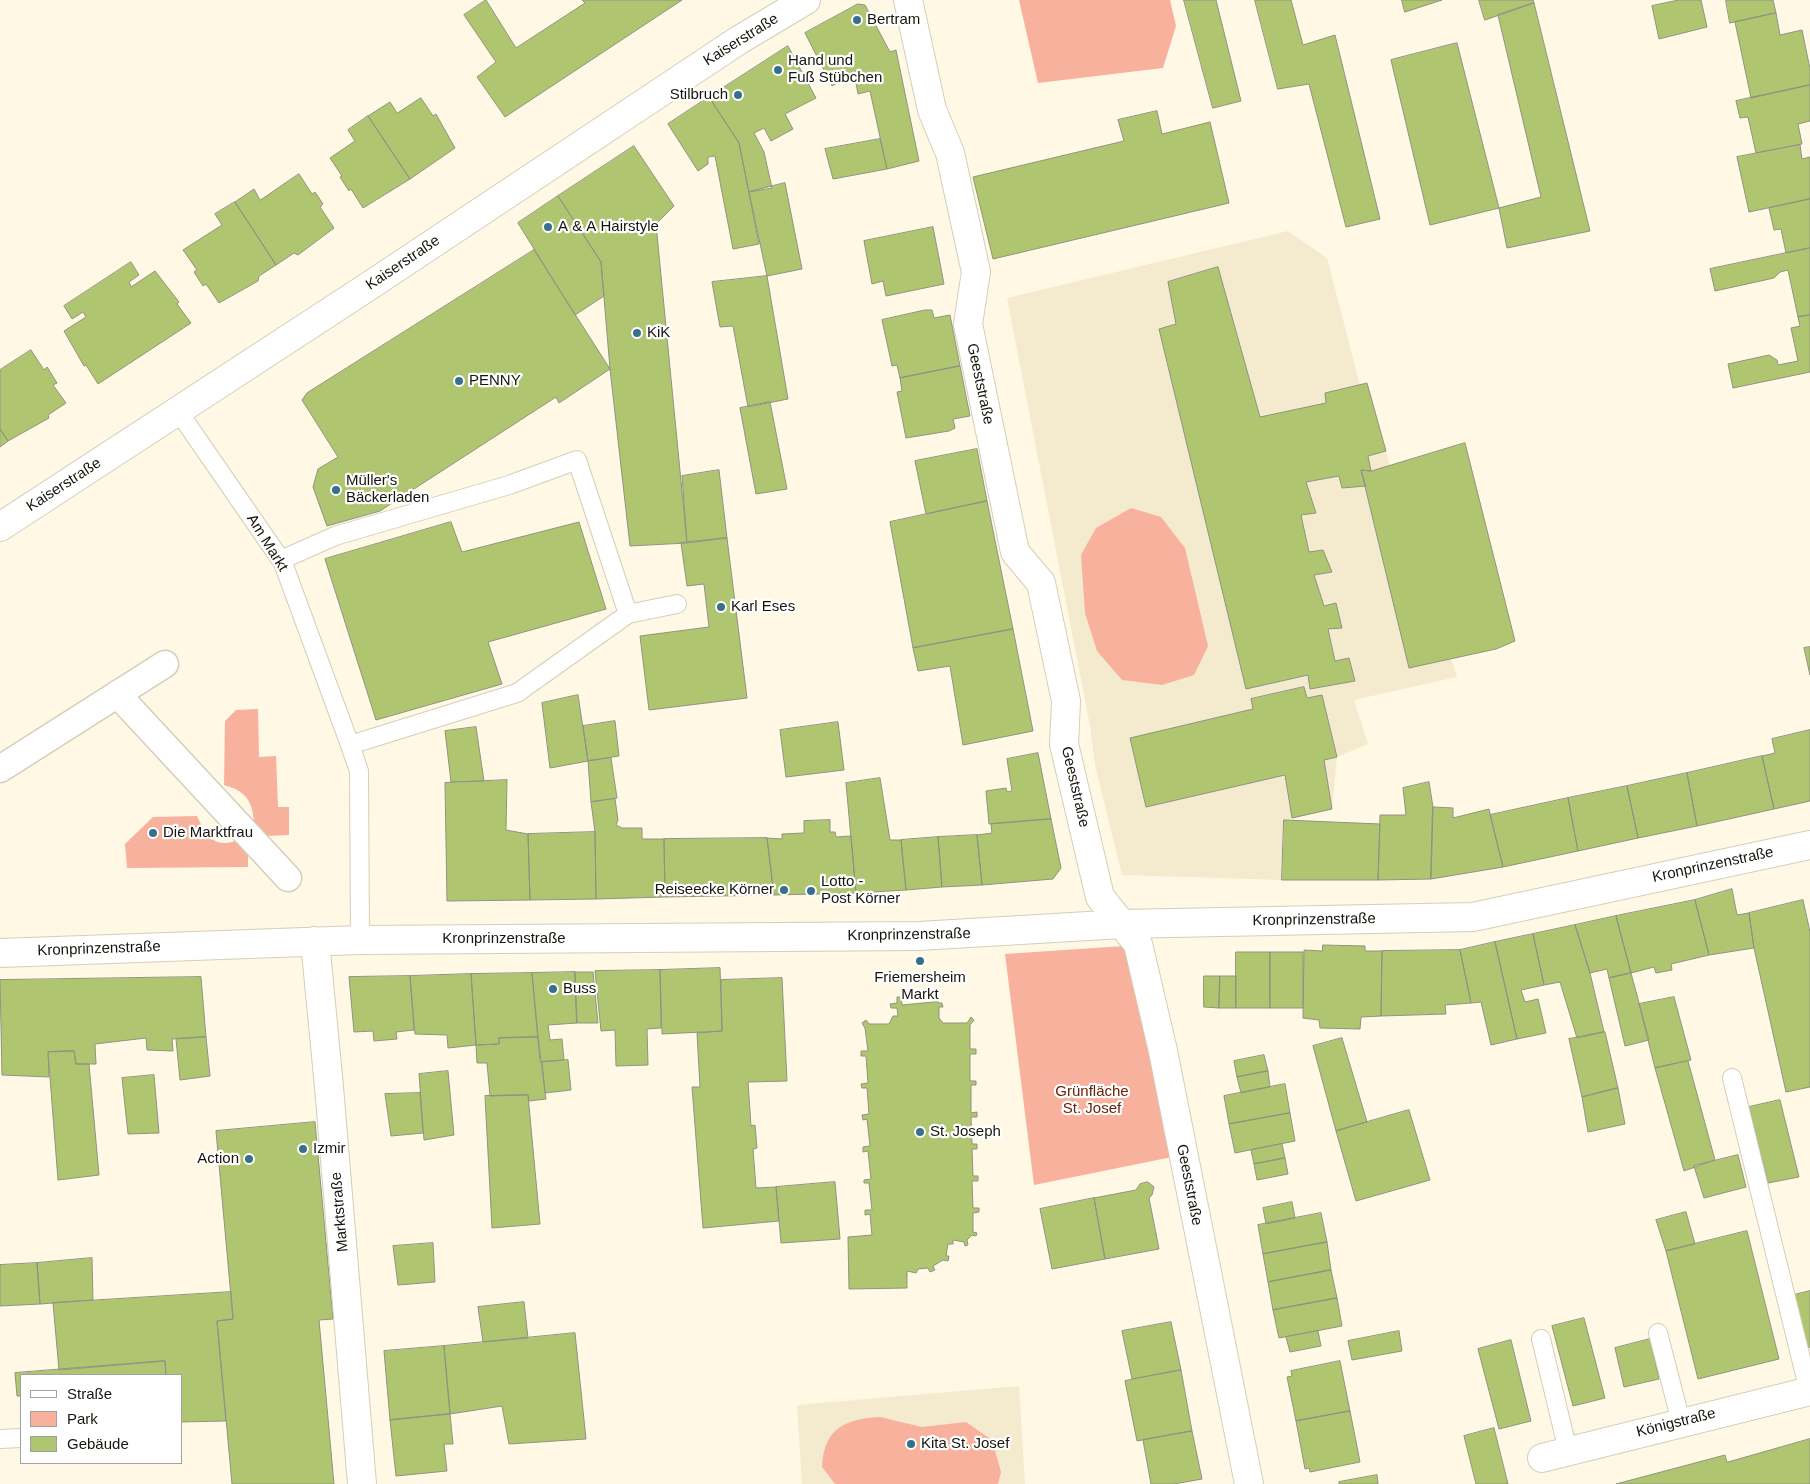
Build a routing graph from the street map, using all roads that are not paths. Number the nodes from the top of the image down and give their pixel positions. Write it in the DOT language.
graph roads {
  1 [pos="806,0"];
  2 [pos="908,0"];
  3 [pos="178,411"];
  4 [pos="0,527"];
  5 [pos="281,560"];
  6 [pos="677,604"];
  7 [pos="628,614"];
  8 [pos="165,664"];
  9 [pos="117,694"];
  10 [pos="350,745"];
  11 [pos="0,769"];
  12 [pos="1809,849"];
  13 [pos="288,878"];
  14 [pos="1122,924"];
  15 [pos="360,940"];
  16 [pos="315,941"];
  17 [pos="0,953"];
  18 [pos="1732,1078"];
  19 [pos="1658,1333"];
  20 [pos="1540,1339"];
  21 [pos="1809,1391"];
  22 [pos="1681,1422"];
  23 [pos="20,1438"];
  24 [pos="0,1439"];
  25 [pos="1568,1450"];
  26 [pos="1542,1458"];
  27 [pos="362,1484"];
  28 [pos="1249,1484"];
  1 -- 3 [label="street, Kaiserstraße"];
  2 -- 14 [label="street, Geeststraße"];
  3 -- 4 [label="street, Kaiserstraße"];
  3 -- 5 [label="lane, Am Markt"];
  5 -- 7 [label="lane"];
  5 -- 10 [label="lane, Am Markt"];
  6 -- 7 [label="lane"];
  7 -- 10 [label="lane"];
  8 -- 9 [label="street"];
  9 -- 11 [label="street"];
  9 -- 13 [label="street"];
  10 -- 15 [label="lane, Am Markt"];
  12 -- 14 [label="street, Kronprinzenstraße"];
  14 -- 15 [label="street, Kronprinzenstraße"];
  14 -- 28 [label="street, Geeststraße"];
  15 -- 16 [label="street, Kronprinzenstraße"];
  16 -- 17 [label="street, Kronprinzenstraße"];
  16 -- 27 [label="street, Marktstraße"];
  18 -- 21 [label="lane"];
  19 -- 22 [label="lane"];
  20 -- 25 [label="lane"];
  21 -- 22 [label="street, Königstraße"];
  22 -- 25 [label="street, Königstraße"];
  23 -- 24 [label="lane"];
  25 -- 26 [label="street, Königstraße"];
}
